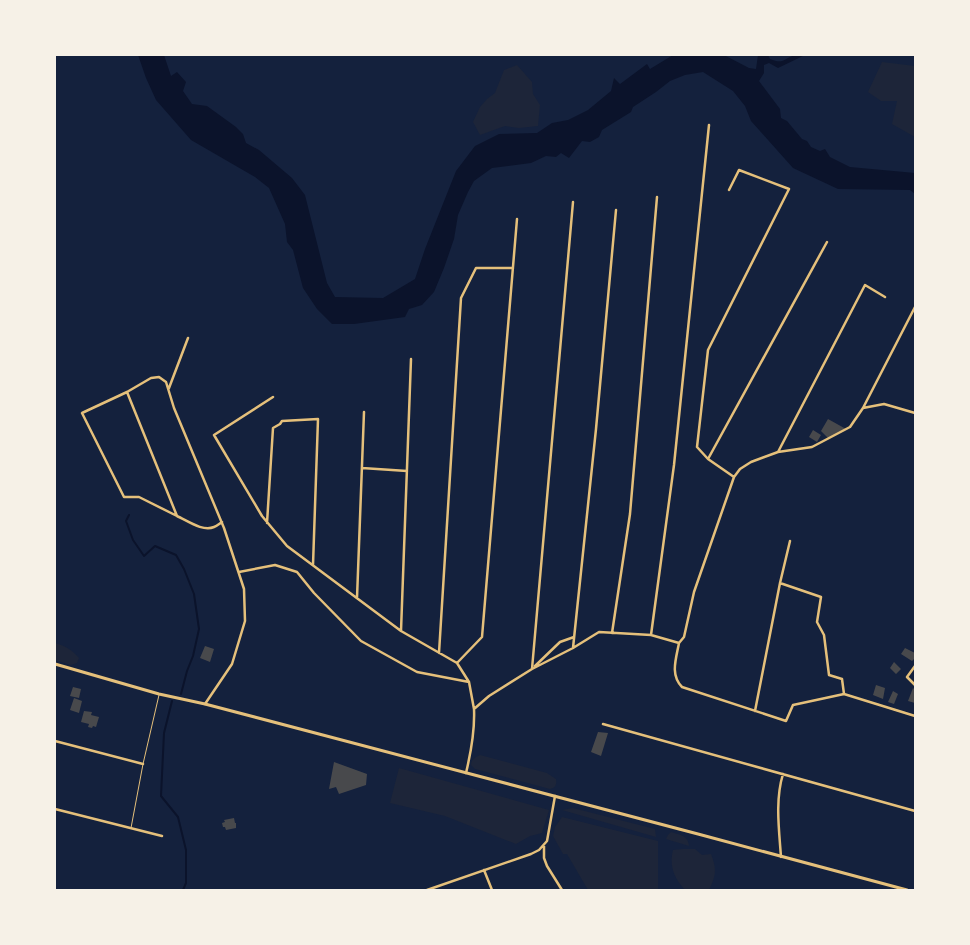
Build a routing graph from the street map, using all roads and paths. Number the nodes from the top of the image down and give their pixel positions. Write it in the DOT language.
graph roads {
  1 [pos="709,125"];
  2 [pos="729,190"];
  3 [pos="657,198"];
  4 [pos="572,202"];
  5 [pos="616,210"];
  6 [pos="517,219"];
  7 [pos="827,242"];
  8 [pos="513,268"];
  9 [pos="885,297"];
  10 [pos="915,307"];
  11 [pos="188,338"];
  12 [pos="411,359"];
  13 [pos="168,390"];
  14 [pos="127,392"];
  15 [pos="273,397"];
  16 [pos="864,408"];
  17 [pos="364,412"];
  18 [pos="915,413"];
  19 [pos="778,452"];
  20 [pos="708,459"];
  21 [pos="362,468"];
  22 [pos="407,471"];
  23 [pos="734,478"];
  24 [pos="178,516"];
  25 [pos="222,522"];
  26 [pos="268,523"];
  27 [pos="790,541"];
  28 [pos="312,565"];
  29 [pos="239,572"];
  30 [pos="780,583"];
  31 [pos="357,598"];
  32 [pos="401,631"];
  33 [pos="612,633"];
  34 [pos="651,635"];
  35 [pos="574,636"];
  36 [pos="679,643"];
  37 [pos="573,648"];
  38 [pos="439,653"];
  39 [pos="457,663"];
  40 [pos="55,664"];
  41 [pos="914,668"];
  42 [pos="532,669"];
  43 [pos="469,682"];
  44 [pos="915,685"];
  45 [pos="159,694"];
  46 [pos="844,694"];
  47 [pos="205,704"];
  48 [pos="474,710"];
  49 [pos="755,711"];
  50 [pos="915,716"];
  51 [pos="604,724"];
  52 [pos="55,741"];
  53 [pos="143,764"];
  54 [pos="466,773"];
  55 [pos="783,774"];
  56 [pos="555,796"];
  57 [pos="55,809"];
  58 [pos="915,811"];
  59 [pos="130,828"];
  60 [pos="162,836"];
  61 [pos="544,846"];
  62 [pos="780,857"];
  63 [pos="484,870"];
  64 [pos="428,890"];
  65 [pos="492,890"];
  66 [pos="562,890"];
  67 [pos="907,890"];
  1 -- 34 [label="street"];
  2 -- 20 [label="street"];
  3 -- 33 [label="street"];
  4 -- 42 [label="street"];
  5 -- 35 [label="street"];
  6 -- 8 [label="street"];
  7 -- 20 [label="street"];
  8 -- 38 [label="street"];
  8 -- 39 [label="street"];
  9 -- 19 [label="street"];
  10 -- 16 [label="street"];
  11 -- 13 [label="street"];
  12 -- 22 [label="street"];
  13 -- 14 [label="street"];
  13 -- 25 [label="street"];
  14 -- 24 [label="street"];
  14 -- 24 [label="street"];
  15 -- 26 [label="street"];
  16 -- 18 [label="street"];
  16 -- 19 [label="street"];
  17 -- 21 [label="street"];
  19 -- 23 [label="street"];
  20 -- 23 [label="street"];
  21 -- 22 [label="street"];
  21 -- 31 [label="street"];
  22 -- 32 [label="street"];
  23 -- 36 [label="street"];
  24 -- 25 [label="street"];
  25 -- 29 [label="street"];
  26 -- 28 [label="street"];
  26 -- 28 [label="street"];
  27 -- 30 [label="street"];
  28 -- 31 [label="street"];
  29 -- 43 [label="street"];
  29 -- 47 [label="street"];
  30 -- 46 [label="street"];
  30 -- 49 [label="street"];
  31 -- 32 [label="street"];
  32 -- 38 [label="street"];
  33 -- 34 [label="street"];
  33 -- 37 [label="street"];
  34 -- 36 [label="street"];
  35 -- 37 [label="street"];
  35 -- 42 [label="street"];
  36 -- 49 [label="street"];
  37 -- 42 [label="street"];
  38 -- 39 [label="street"];
  39 -- 43 [label="street"];
  40 -- 45 [label="main road"];
  41 -- 44 [label="street"];
  42 -- 48 [label="street"];
  43 -- 48 [label="street"];
  45 -- 47 [label="main road"];
  45 -- 53 [label="lane"];
  46 -- 49 [label="street"];
  46 -- 50 [label="street"];
  47 -- 54 [label="main road"];
  48 -- 54 [label="street"];
  51 -- 55 [label="street"];
  52 -- 53 [label="street"];
  53 -- 59 [label="lane"];
  54 -- 56 [label="main road"];
  55 -- 58 [label="street"];
  55 -- 62 [label="street"];
  56 -- 61 [label="street"];
  56 -- 62 [label="main road"];
  57 -- 59 [label="street"];
  59 -- 60 [label="street"];
  61 -- 63 [label="street"];
  61 -- 66 [label="street"];
  62 -- 67 [label="main road"];
  63 -- 64 [label="street"];
  63 -- 65 [label="street"];
}
